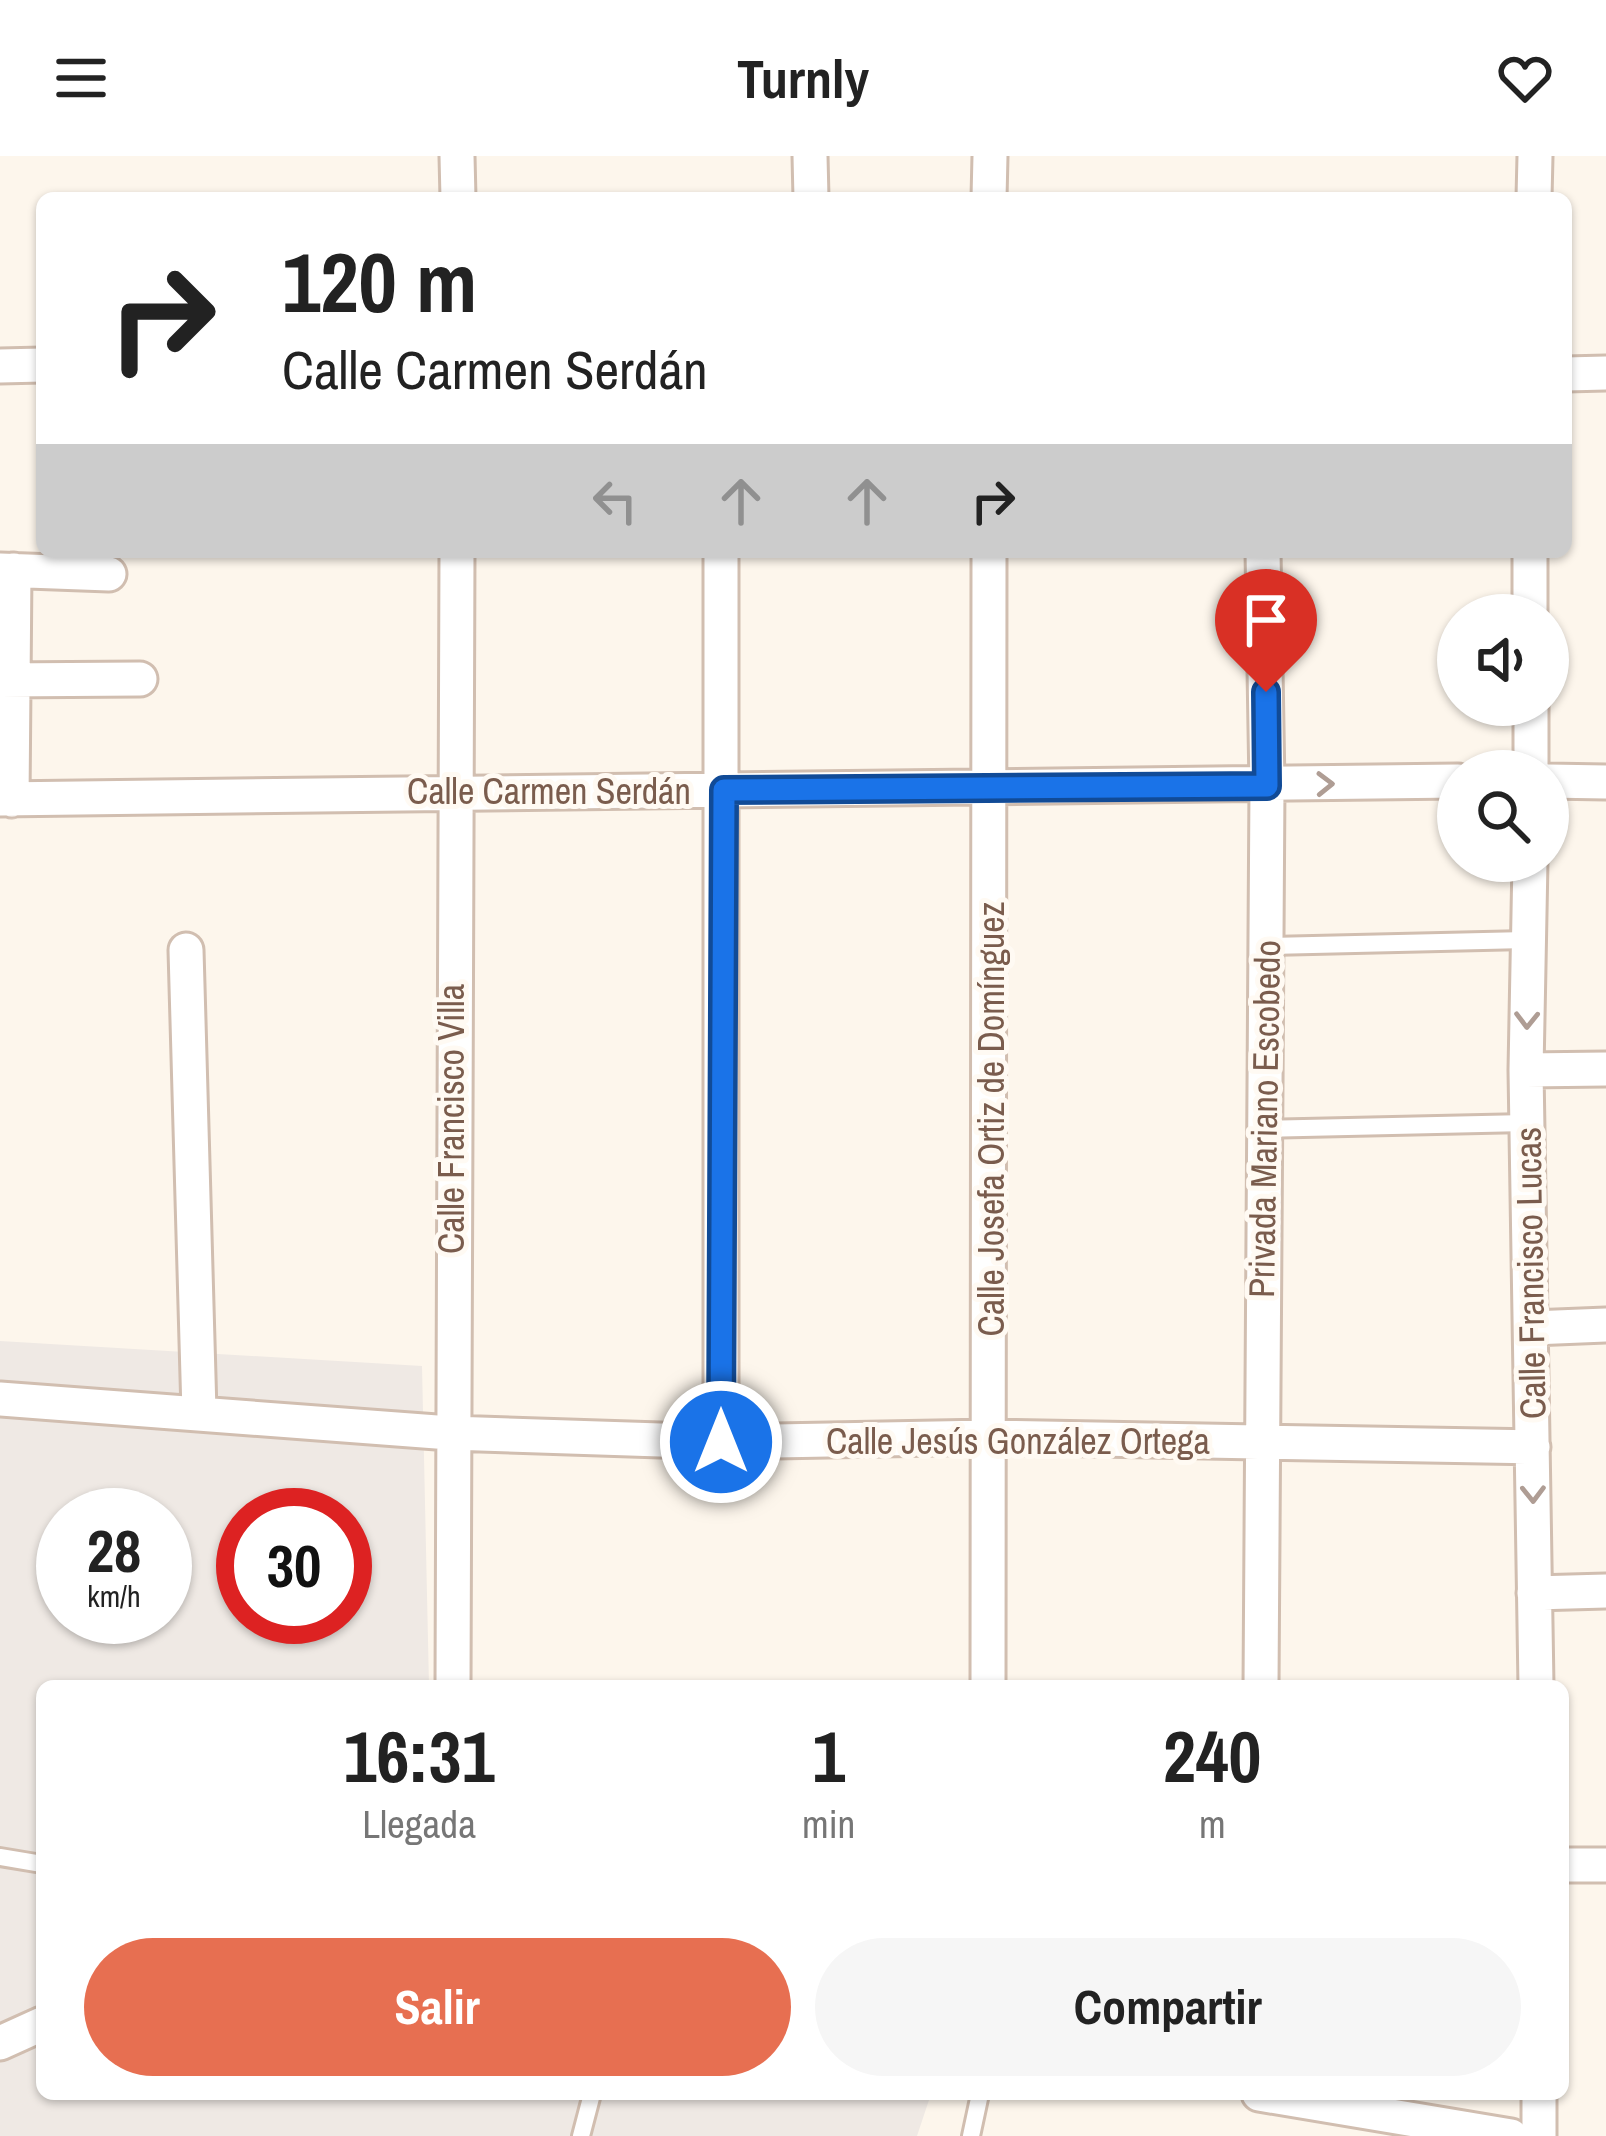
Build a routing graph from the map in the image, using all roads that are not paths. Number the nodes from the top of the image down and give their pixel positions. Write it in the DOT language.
graph roads {
  1 [pos="457,156"];
  2 [pos="811,156"];
  3 [pos="990,156"];
  4 [pos="1535,156"];
  5 [pos="458,192"];
  6 [pos="811,192"];
  7 [pos="989,192"];
  8 [pos="1534,192"];
  9 [pos="36,365"];
  10 [pos="0,366"];
  11 [pos="1606,373"];
  12 [pos="1572,374"];
  13 [pos="457,558"];
  14 [pos="721,558"];
  15 [pos="988,558"];
  16 [pos="1264,558"];
  17 [pos="1529,558"];
  18 [pos="7,570"];
  19 [pos="109,574"];
  20 [pos="1530,594"];
  21 [pos="140,679"];
  22 [pos="6,680"];
  23 [pos="1569,781"];
  24 [pos="1437,782"];
  25 [pos="1606,782"];
  26 [pos="992,784"];
  27 [pos="1267,786"];
  28 [pos="724,790"];
  29 [pos="452,791"];
  30 [pos="6,800"];
  31 [pos="1529,882"];
  32 [pos="1528,940"];
  33 [pos="1266,946"];
  34 [pos="186,950"];
  35 [pos="1606,1069"];
  36 [pos="1526,1070"];
  37 [pos="1528,1123"];
  38 [pos="1264,1129"];
  39 [pos="1606,1325"];
  40 [pos="1532,1328"];
  41 [pos="0,1400"];
  42 [pos="199,1412"];
  43 [pos="450,1433"];
  44 [pos="989,1437"];
  45 [pos="721,1442"];
  46 [pos="1261,1442"];
  47 [pos="1533,1447"];
  48 [pos="1606,1592"];
  49 [pos="1534,1593"];
  50 [pos="454,1680"];
  51 [pos="988,1680"];
  52 [pos="1261,1680"];
  53 [pos="1536,1680"];
  54 [pos="0,1857"];
  55 [pos="36,1863"];
  56 [pos="1569,1865"];
  57 [pos="1606,1865"];
  58 [pos="36,2027"];
  59 [pos="0,2043"];
  60 [pos="590,2100"];
  61 [pos="979,2100"];
  62 [pos="1285,2100"];
  63 [pos="1539,2100"];
  64 [pos="1406,2128"];
  65 [pos="581,2136"];
  66 [pos="971,2136"];
  67 [pos="1511,2136"];
  68 [pos="1539,2136"];
  1 -- 5 [label="street"];
  2 -- 6 [label="street"];
  3 -- 7 [label="street"];
  4 -- 8 [label="street"];
  9 -- 10 [label="street"];
  11 -- 12 [label="street"];
  13 -- 29 [label="street, Calle Francisco Villa"];
  14 -- 28 [label="street"];
  15 -- 26 [label="street, Calle Josefa Ortiz de Domínguez"];
  16 -- 27 [label="street, Privada Mariano Escobedo"];
  17 -- 20 [label="street"];
  18 -- 19 [label="street"];
  18 -- 22 [label="street"];
  21 -- 22 [label="street"];
  22 -- 30 [label="street"];
  23 -- 25 [label="street"];
  27 -- 24 [label="street, Calle Carmen Serdán, one-way"];
  26 -- 27 [label="street, Calle Carmen Serdán"];
  26 -- 28 [label="street, Calle Carmen Serdán"];
  26 -- 44 [label="street, Calle Josefa Ortiz de Domínguez"];
  27 -- 33 [label="street, Privada Mariano Escobedo"];
  28 -- 29 [label="street, Calle Carmen Serdán"];
  28 -- 45 [label="street"];
  29 -- 30 [label="street, Calle Carmen Serdán"];
  29 -- 43 [label="street, Calle Francisco Villa"];
  31 -- 32 [label="street, Calle Francisco Lucas"];
  32 -- 33 [label="lane"];
  32 -- 36 [label="street, Calle Francisco Lucas, one-way"];
  33 -- 38 [label="street, Privada Mariano Escobedo"];
  34 -- 42 [label="street"];
  35 -- 36 [label="street"];
  36 -- 37 [label="street, Calle Francisco Lucas"];
  37 -- 38 [label="lane"];
  37 -- 40 [label="street, Calle Francisco Lucas"];
  38 -- 46 [label="street, Privada Mariano Escobedo"];
  39 -- 40 [label="street"];
  40 -- 47 [label="street, Calle Francisco Lucas"];
  41 -- 42 [label="street, Calle Jesús González Ortega"];
  42 -- 43 [label="street, Calle Jesús González Ortega"];
  43 -- 45 [label="street, Calle Jesús González Ortega"];
  43 -- 50 [label="street, Calle Francisco Villa"];
  44 -- 45 [label="street, Calle Jesús González Ortega"];
  44 -- 46 [label="street, Calle Jesús González Ortega"];
  44 -- 51 [label="street, Calle Josefa Ortiz de Domínguez"];
  46 -- 47 [label="street, Calle Jesús González Ortega"];
  46 -- 52 [label="street, Privada Mariano Escobedo"];
  47 -- 49 [label="street, Calle Francisco Lucas, one-way"];
  48 -- 49 [label="street"];
  49 -- 53 [label="street, Calle Francisco Lucas"];
  54 -- 55 [label="lane"];
  56 -- 57 [label="street"];
  58 -- 59 [label="street"];
  60 -- 65 [label="lane"];
  61 -- 66 [label="lane"];
  62 -- 64 [label="street"];
  63 -- 68 [label="street"];
  64 -- 67 [label="street"];
}
